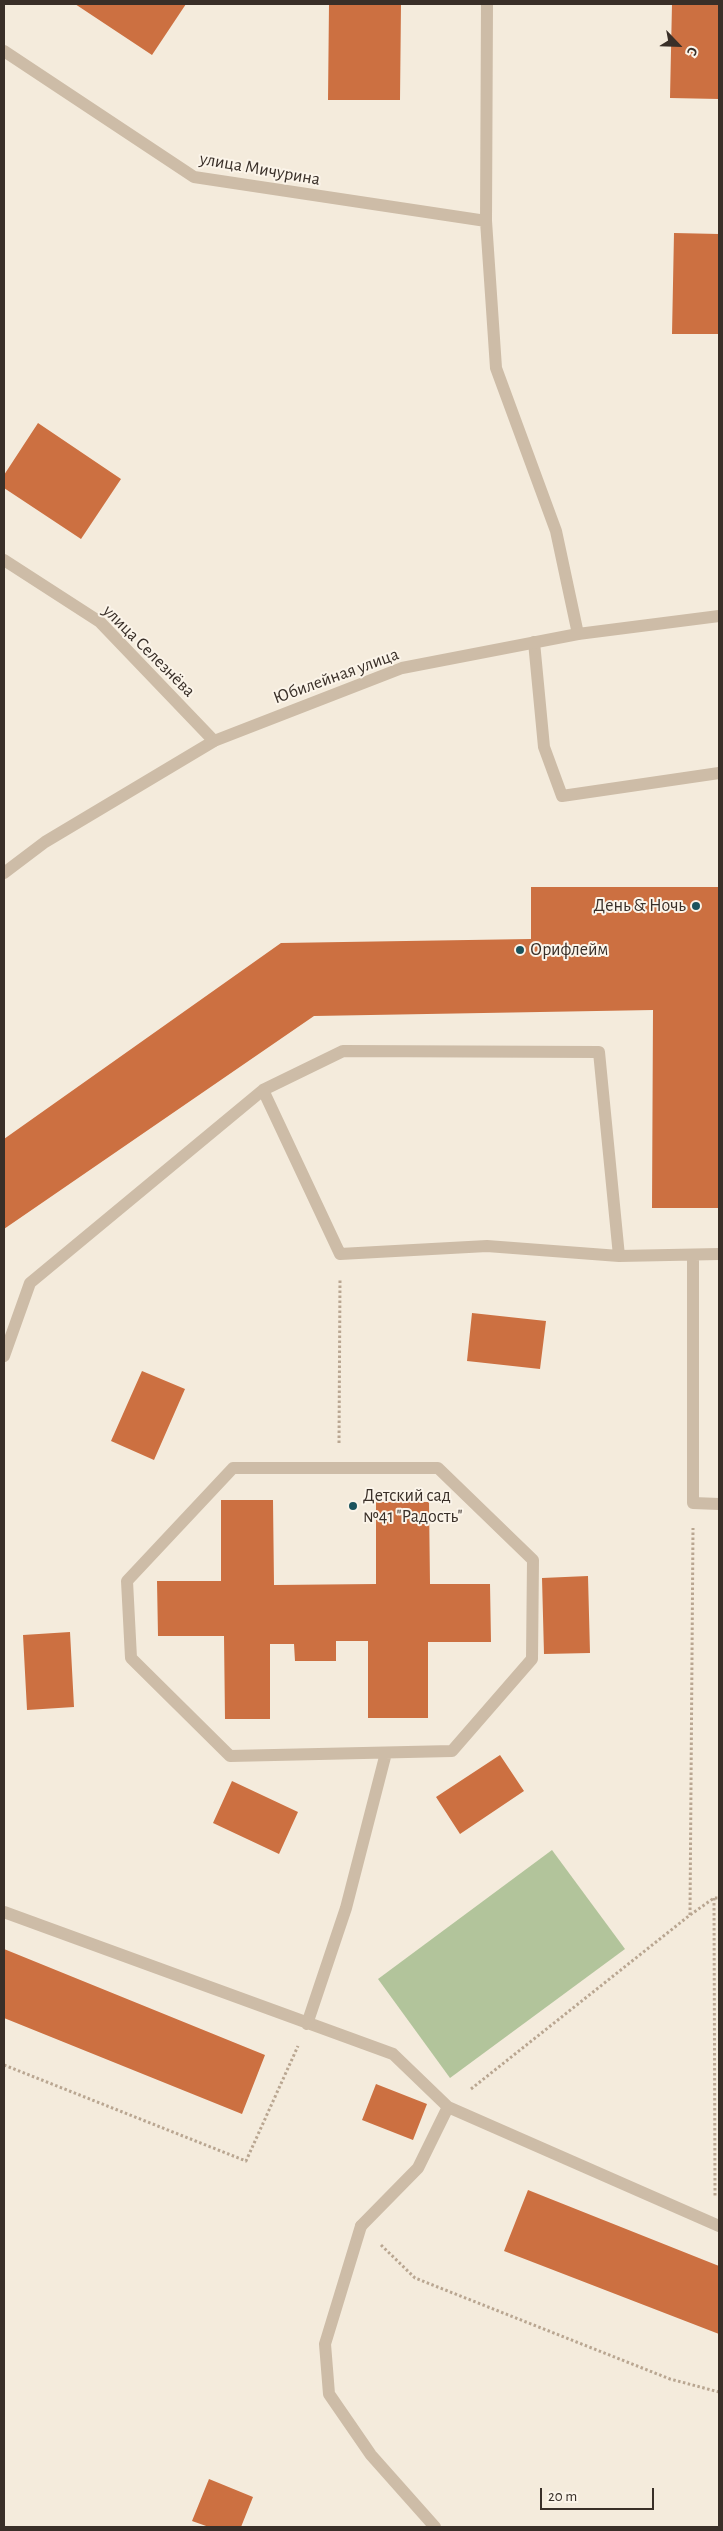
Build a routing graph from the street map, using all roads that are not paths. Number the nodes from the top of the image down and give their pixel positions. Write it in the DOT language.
graph roads {
  1 [pos="487,4"];
  2 [pos="4,51"];
  3 [pos="486,221"];
  4 [pos="4,560"];
  5 [pos="719,616"];
  6 [pos="578,634"];
  7 [pos="534,642"];
  8 [pos="214,741"];
  9 [pos="719,773"];
  10 [pos="4,873"];
  11 [pos="263,1090"];
  12 [pos="719,1254"];
  13 [pos="693,1255"];
  14 [pos="620,1256"];
  15 [pos="4,1356"];
  16 [pos="719,1504"];
  17 [pos="386,1753"];
  18 [pos="4,1912"];
  19 [pos="307,2024"];
  20 [pos="448,2107"];
  21 [pos="717,2225"];
  22 [pos="435,2527"];
  1 -- 3 [label="street"];
  2 -- 3 [label="street, улица Мичурина"];
  3 -- 6 [label="street"];
  4 -- 8 [label="street, улица Селезнёва"];
  5 -- 6 [label="street, Юбилейная улица"];
  6 -- 7 [label="street, Юбилейная улица"];
  7 -- 8 [label="street, Юбилейная улица"];
  7 -- 9 [label="street"];
  8 -- 10 [label="street, Юбилейная улица"];
  11 -- 14 [label="street"];
  11 -- 14 [label="street"];
  11 -- 15 [label="street"];
  12 -- 13 [label="street"];
  13 -- 14 [label="street"];
  13 -- 16 [label="street"];
  17 -- 17 [label="street"];
  17 -- 19 [label="street"];
  18 -- 19 [label="street"];
  19 -- 20 [label="street"];
  20 -- 21 [label="street"];
  20 -- 22 [label="street"];
}
